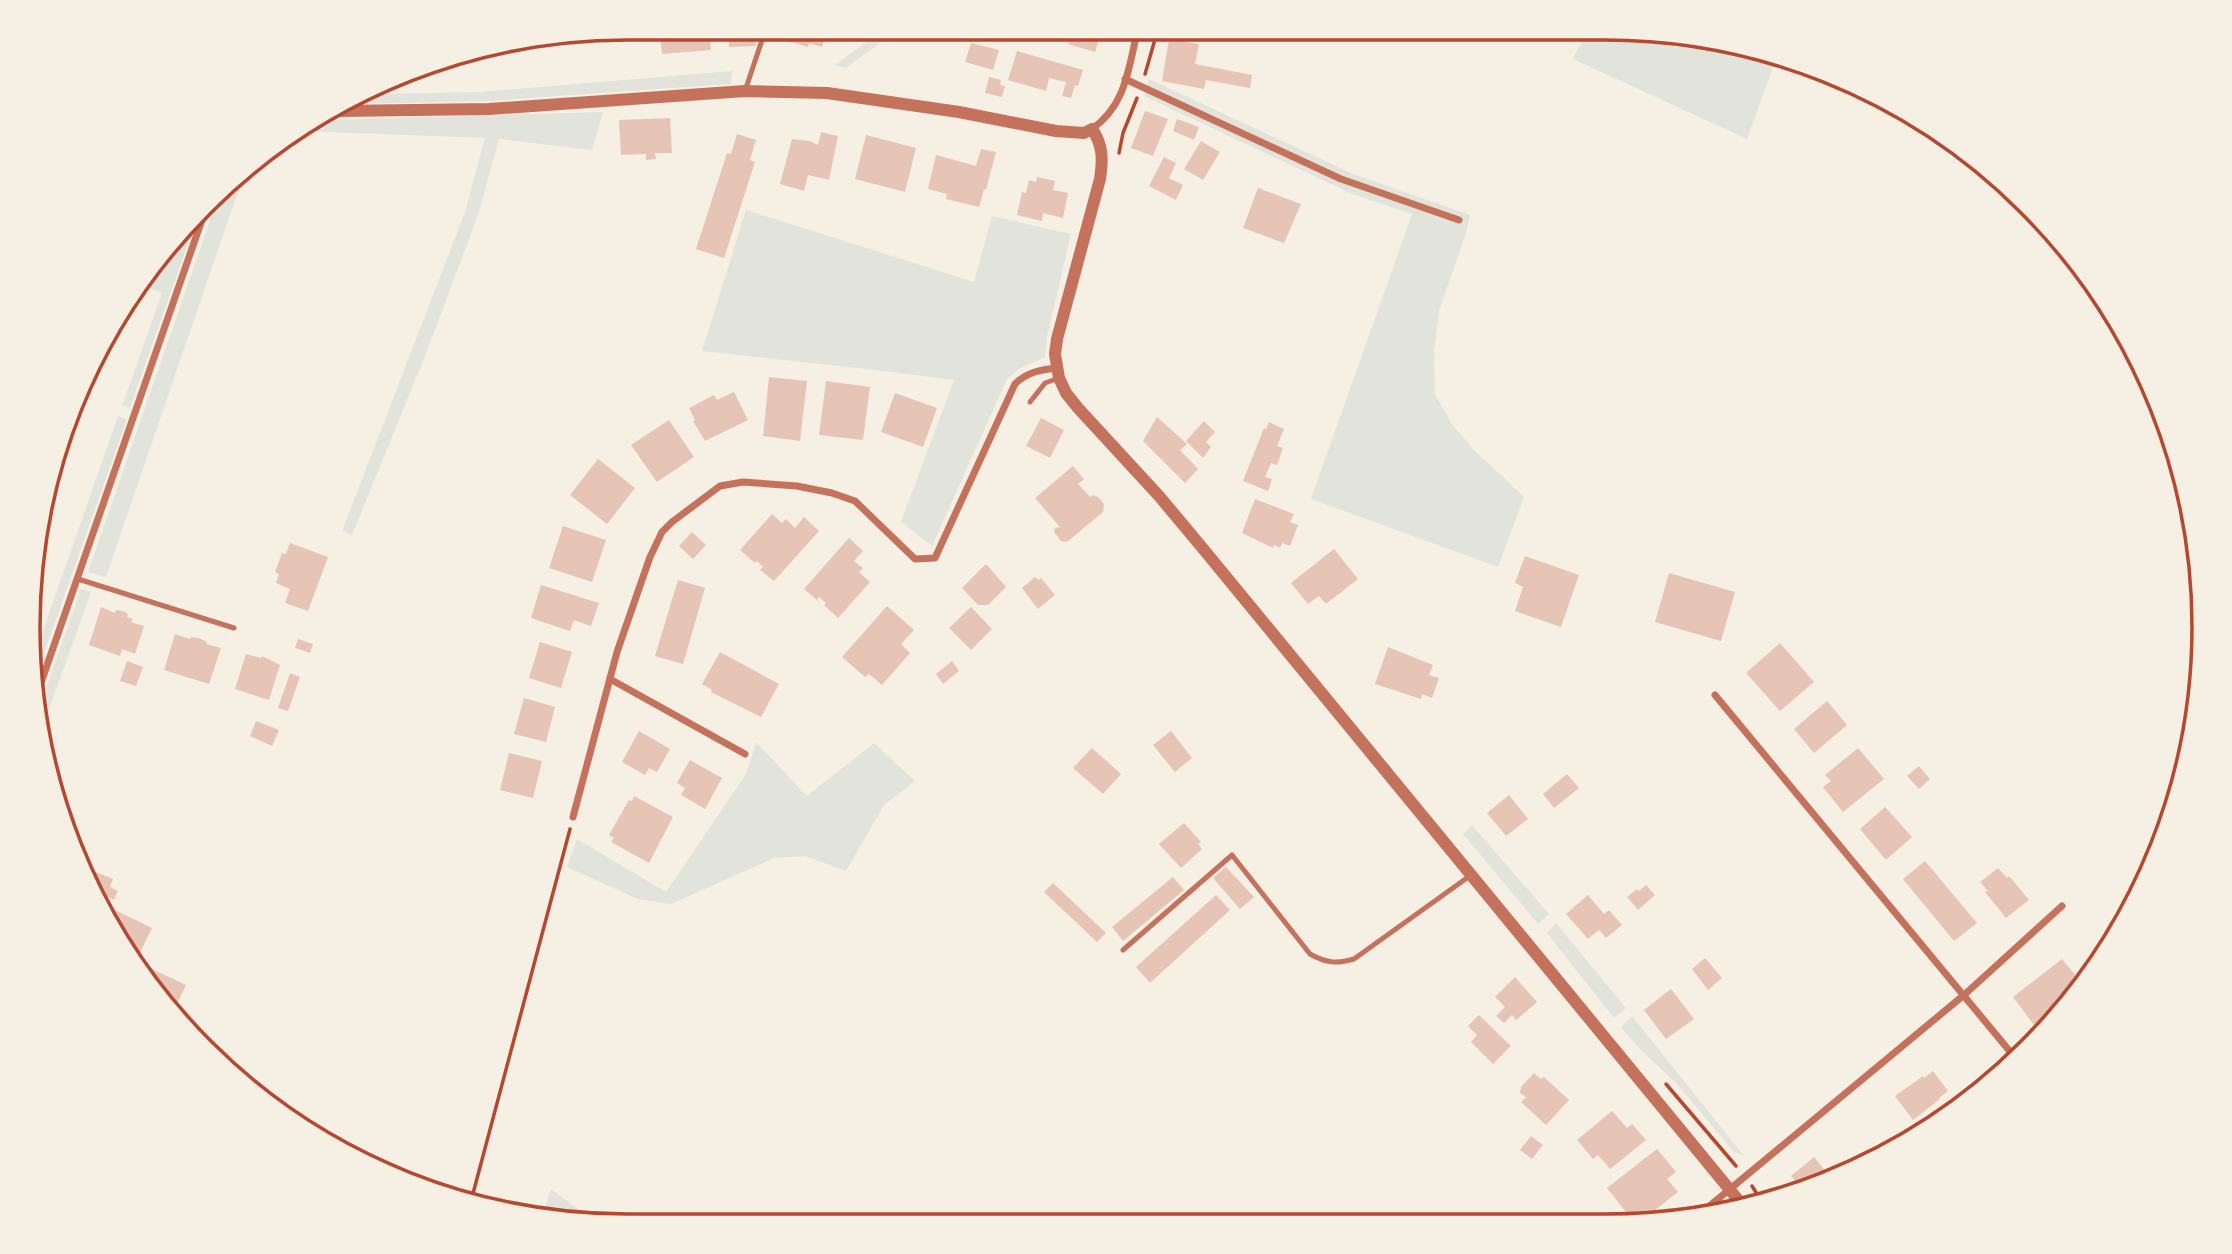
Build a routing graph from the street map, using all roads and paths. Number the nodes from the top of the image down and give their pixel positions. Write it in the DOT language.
graph roads {
  1 [pos="762,40"];
  2 [pos="1135,40"];
  3 [pos="1155,40"];
  4 [pos="1125,79"];
  5 [pos="1141,86"];
  6 [pos="745,91"];
  7 [pos="349,111"];
  8 [pos="1092,129"];
  9 [pos="1118,164"];
  10 [pos="1459,220"];
  11 [pos="200,225"];
  12 [pos="1058,373"];
  13 [pos="1030,402"];
  14 [pos="78,579"];
  15 [pos="234,628"];
  16 [pos="43,677"];
  17 [pos="610,679"];
  18 [pos="1715,695"];
  19 [pos="745,754"];
  20 [pos="573,817"];
  21 [pos="1471,875"];
  22 [pos="2063,906"];
  23 [pos="1122,950"];
  24 [pos="1964,995"];
  25 [pos="2010,1051"];
  26 [pos="1728,1189"];
  27 [pos="473,1193"];
  28 [pos="1736,1198"];
  29 [pos="1712,1203"];
  1 -- 6 [label="lane"];
  2 -- 4 [label="street"];
  3 -- 5 [label="path"];
  4 -- 5 [label="street"];
  4 -- 8 [label="street"];
  5 -- 9 [label="path"];
  5 -- 10 [label="street"];
  6 -- 7 [label="street"];
  6 -- 8 [label="street"];
  8 -- 12 [label="street"];
  11 -- 14 [label="street"];
  12 -- 13 [label="lane"];
  12 -- 17 [label="street"];
  12 -- 21 [label="street"];
  14 -- 15 [label="lane"];
  14 -- 16 [label="street"];
  17 -- 19 [label="street"];
  17 -- 20 [label="street"];
  18 -- 24 [label="street"];
  20 -- 27 [label="path"];
  21 -- 23 [label="lane"];
  21 -- 26 [label="street"];
  22 -- 24 [label="street"];
  24 -- 25 [label="street"];
  24 -- 26 [label="street"];
  26 -- 28 [label="street"];
  26 -- 29 [label="street"];
}
